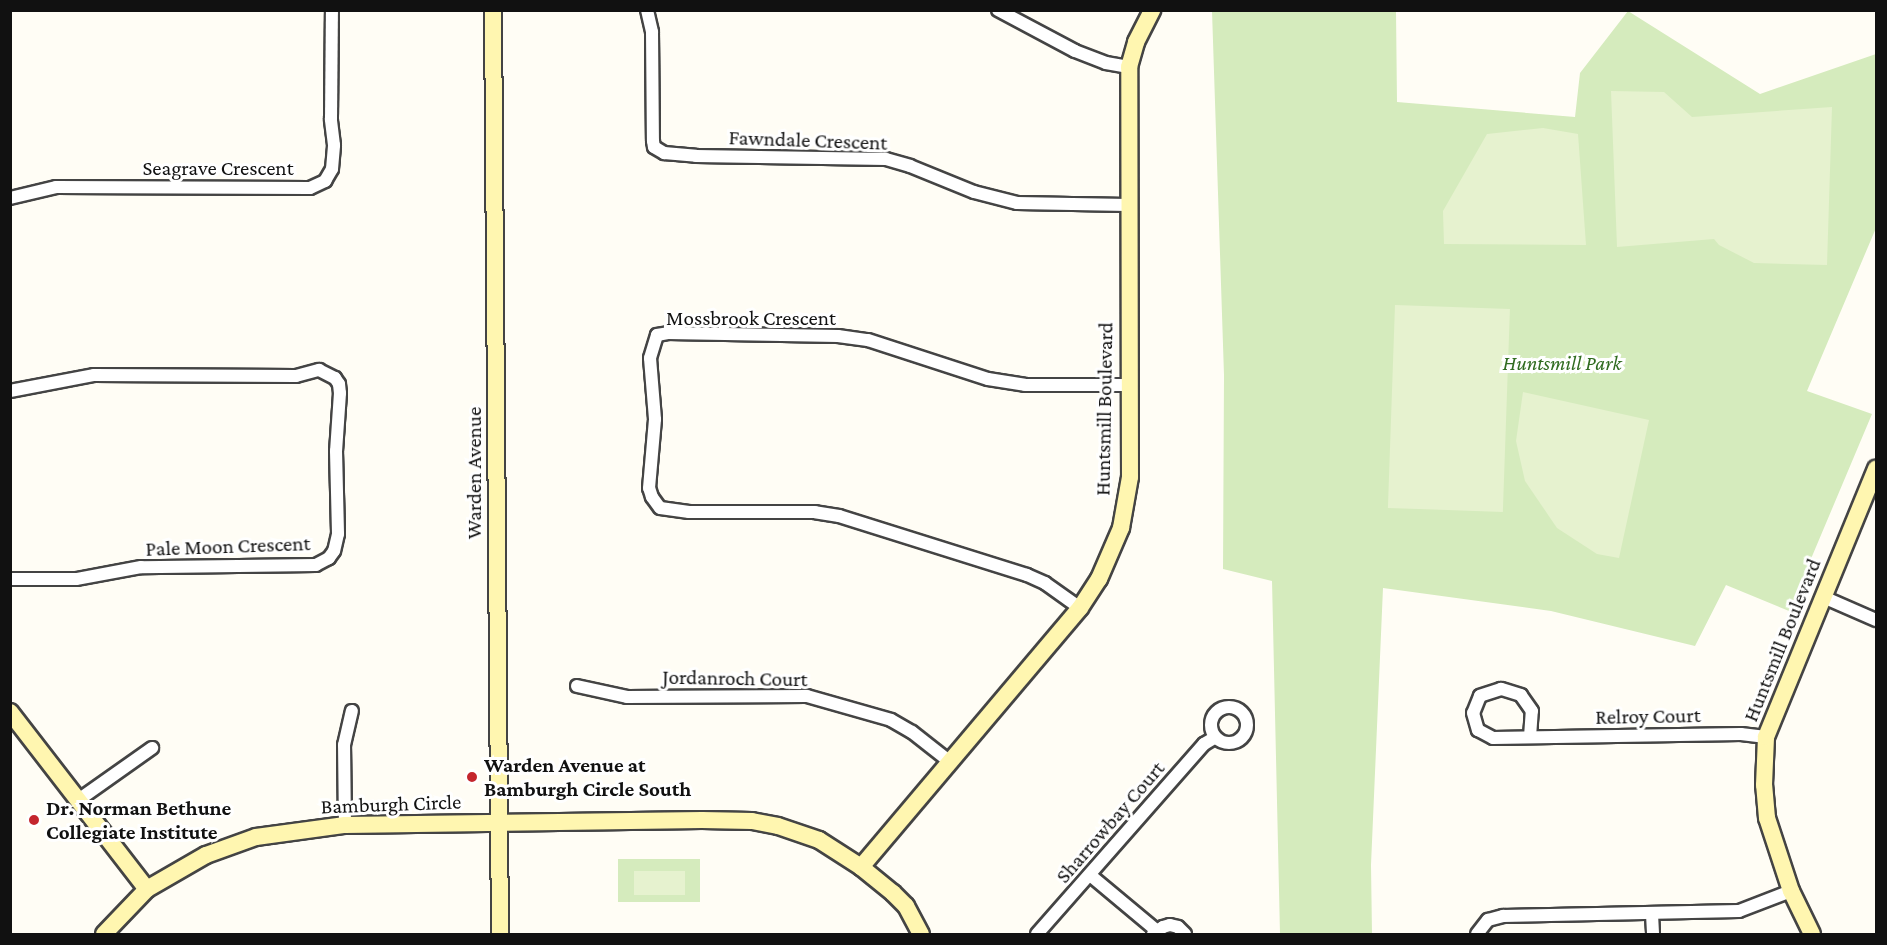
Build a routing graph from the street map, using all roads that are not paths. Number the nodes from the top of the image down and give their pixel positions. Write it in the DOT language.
graph roads {
  1 [pos="332,10"];
  2 [pos="493,10"];
  3 [pos="647,10"];
  4 [pos="998,10"];
  5 [pos="1152,10"];
  6 [pos="1129,67"];
  7 [pos="10,198"];
  8 [pos="1128,205"];
  9 [pos="1130,385"];
  10 [pos="10,391"];
  11 [pos="1876,469"];
  12 [pos="10,579"];
  13 [pos="1822,597"];
  14 [pos="1080,608"];
  15 [pos="1876,620"];
  16 [pos="577,686"];
  17 [pos="352,711"];
  18 [pos="10,712"];
  19 [pos="1766,736"];
  20 [pos="1530,737"];
  21 [pos="1214,738"];
  22 [pos="152,748"];
  23 [pos="949,761"];
  24 [pos="77,801"];
  25 [pos="499,823"];
  26 [pos="345,825"];
  27 [pos="861,867"];
  28 [pos="1090,875"];
  29 [pos="147,889"];
  30 [pos="1791,891"];
  31 [pos="1652,914"];
  32 [pos="1154,932"];
  33 [pos="104,934"];
  34 [pos="500,934"];
  35 [pos="921,934"];
  36 [pos="1037,934"];
  37 [pos="1185,934"];
  38 [pos="1477,934"];
  39 [pos="1653,934"];
  40 [pos="1812,934"];
  1 -- 7 [label="street, Seagrave Crescent"];
  2 -- 25 [label="street, Warden Avenue"];
  3 -- 8 [label="street, Fawndale Crescent"];
  4 -- 6 [label="street"];
  5 -- 6 [label="street, Huntsmill Boulevard"];
  6 -- 8 [label="street, Huntsmill Boulevard"];
  8 -- 9 [label="street, Huntsmill Boulevard"];
  9 -- 14 [label="street, Huntsmill Boulevard"];
  9 -- 14 [label="street, Mossbrook Crescent"];
  10 -- 12 [label="street, Pale Moon Crescent"];
  11 -- 13 [label="street, Huntsmill Boulevard"];
  13 -- 15 [label="street"];
  13 -- 19 [label="street, Huntsmill Boulevard"];
  14 -- 23 [label="street, Huntsmill Boulevard"];
  16 -- 23 [label="street, Jordanroch Court"];
  17 -- 26 [label="street"];
  18 -- 24 [label="street"];
  19 -- 20 [label="street, Relroy Court"];
  19 -- 30 [label="street, Huntsmill Boulevard"];
  20 -- 20 [label="street, Relroy Court"];
  21 -- 28 [label="street, Sharrowbay Court"];
  22 -- 24 [label="street"];
  23 -- 27 [label="street, Huntsmill Boulevard"];
  24 -- 29 [label="street"];
  25 -- 26 [label="street, Bamburgh Circle"];
  25 -- 27 [label="street, Bamburgh Circle"];
  25 -- 34 [label="street, Warden Avenue"];
  26 -- 29 [label="street, Bamburgh Circle"];
  27 -- 35 [label="street, Bamburgh Circle"];
  28 -- 32 [label="street"];
  28 -- 36 [label="street, Sharrowbay Court"];
  29 -- 33 [label="street, Bamburgh Circle"];
  30 -- 31 [label="street"];
  30 -- 40 [label="street, Huntsmill Boulevard"];
  31 -- 38 [label="street"];
  31 -- 39 [label="street"];
  32 -- 37 [label="street"];
}
